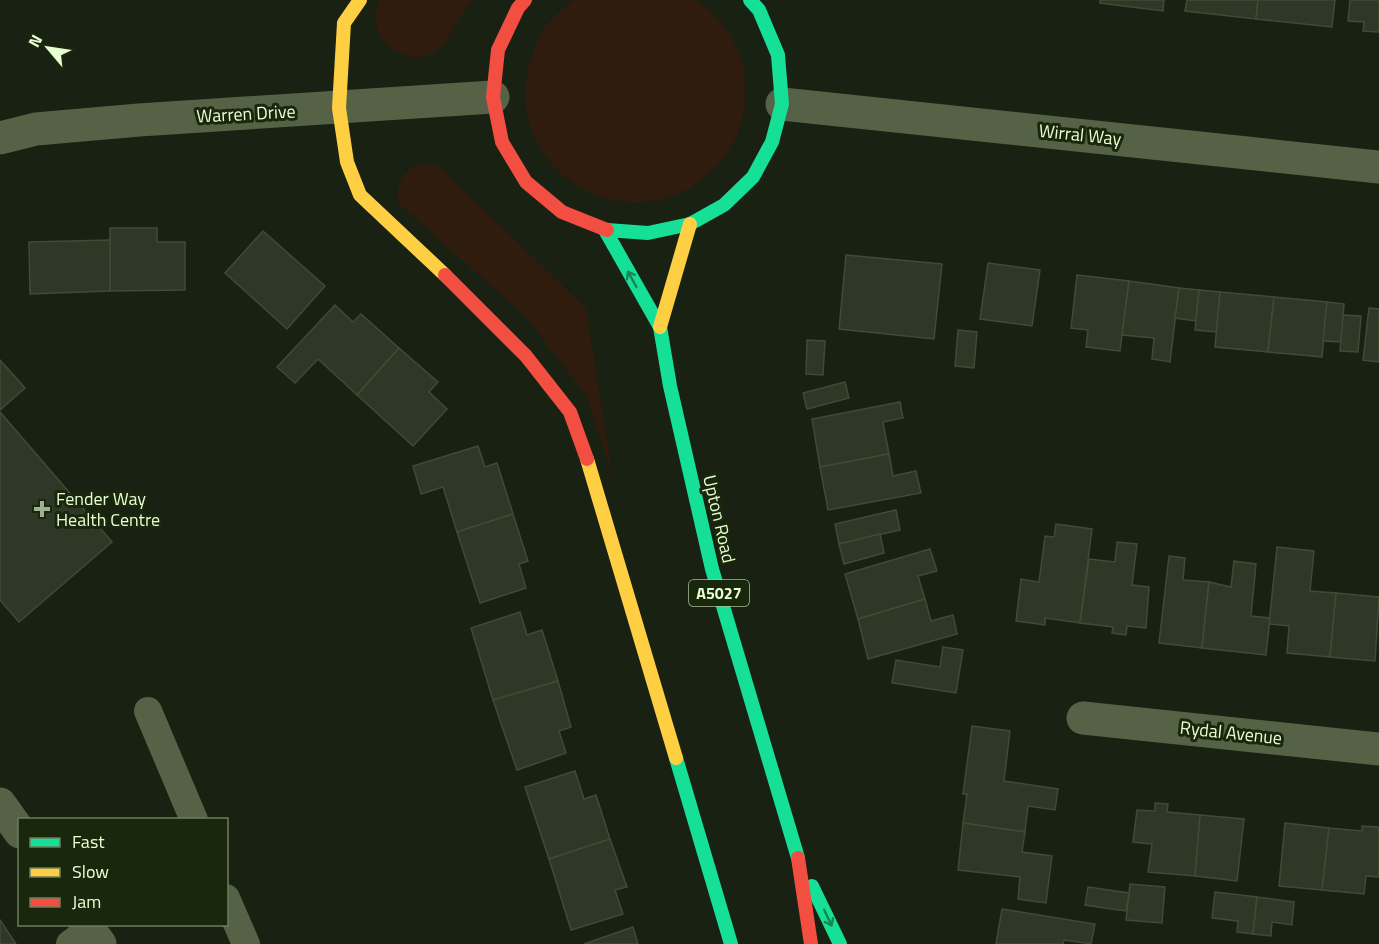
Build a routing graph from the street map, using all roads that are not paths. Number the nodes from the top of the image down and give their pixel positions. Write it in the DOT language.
graph roads {
  1 [pos="360,0"];
  2 [pos="525,0"];
  3 [pos="750,0"];
  4 [pos="493,97"];
  5 [pos="782,104"];
  6 [pos="339,108"];
  7 [pos="0,138"];
  8 [pos="1379,166"];
  9 [pos="690,224"];
  10 [pos="605,230"];
  11 [pos="660,327"];
  12 [pos="148,711"];
  13 [pos="1083,718"];
  14 [pos="1379,749"];
  15 [pos="0,804"];
  16 [pos="194,818"];
  17 [pos="18,829"];
  18 [pos="797,854"];
  19 [pos="228,903"];
  20 [pos="246,944"];
  21 [pos="731,944"];
  22 [pos="811,944"];
  23 [pos="840,944"];
  1 -- 6 [label="main road"];
  2 -- 4 [label="main road"];
  3 -- 5 [label="main road"];
  4 -- 6 [label="street, Warren Drive"];
  4 -- 10 [label="main road"];
  5 -- 8 [label="street, Wirral Way"];
  5 -- 9 [label="main road"];
  6 -- 7 [label="street, Warren Drive"];
  6 -- 21 [label="main road"];
  9 -- 10 [label="main road"];
  9 -- 11 [label="main road, Upton Road / A5027"];
  11 -- 10 [label="main road, Upton Road / A5027, one-way"];
  11 -- 18 [label="main road, Upton Road / A5027"];
  12 -- 16 [label="lane"];
  13 -- 14 [label="street, Rydal Avenue"];
  15 -- 17 [label="street"];
  18 -- 22 [label="main road, Upton Road / A5027"];
  18 -- 23 [label="main road, Upton Road / A5027, one-way"];
  19 -- 20 [label="lane"];
}
